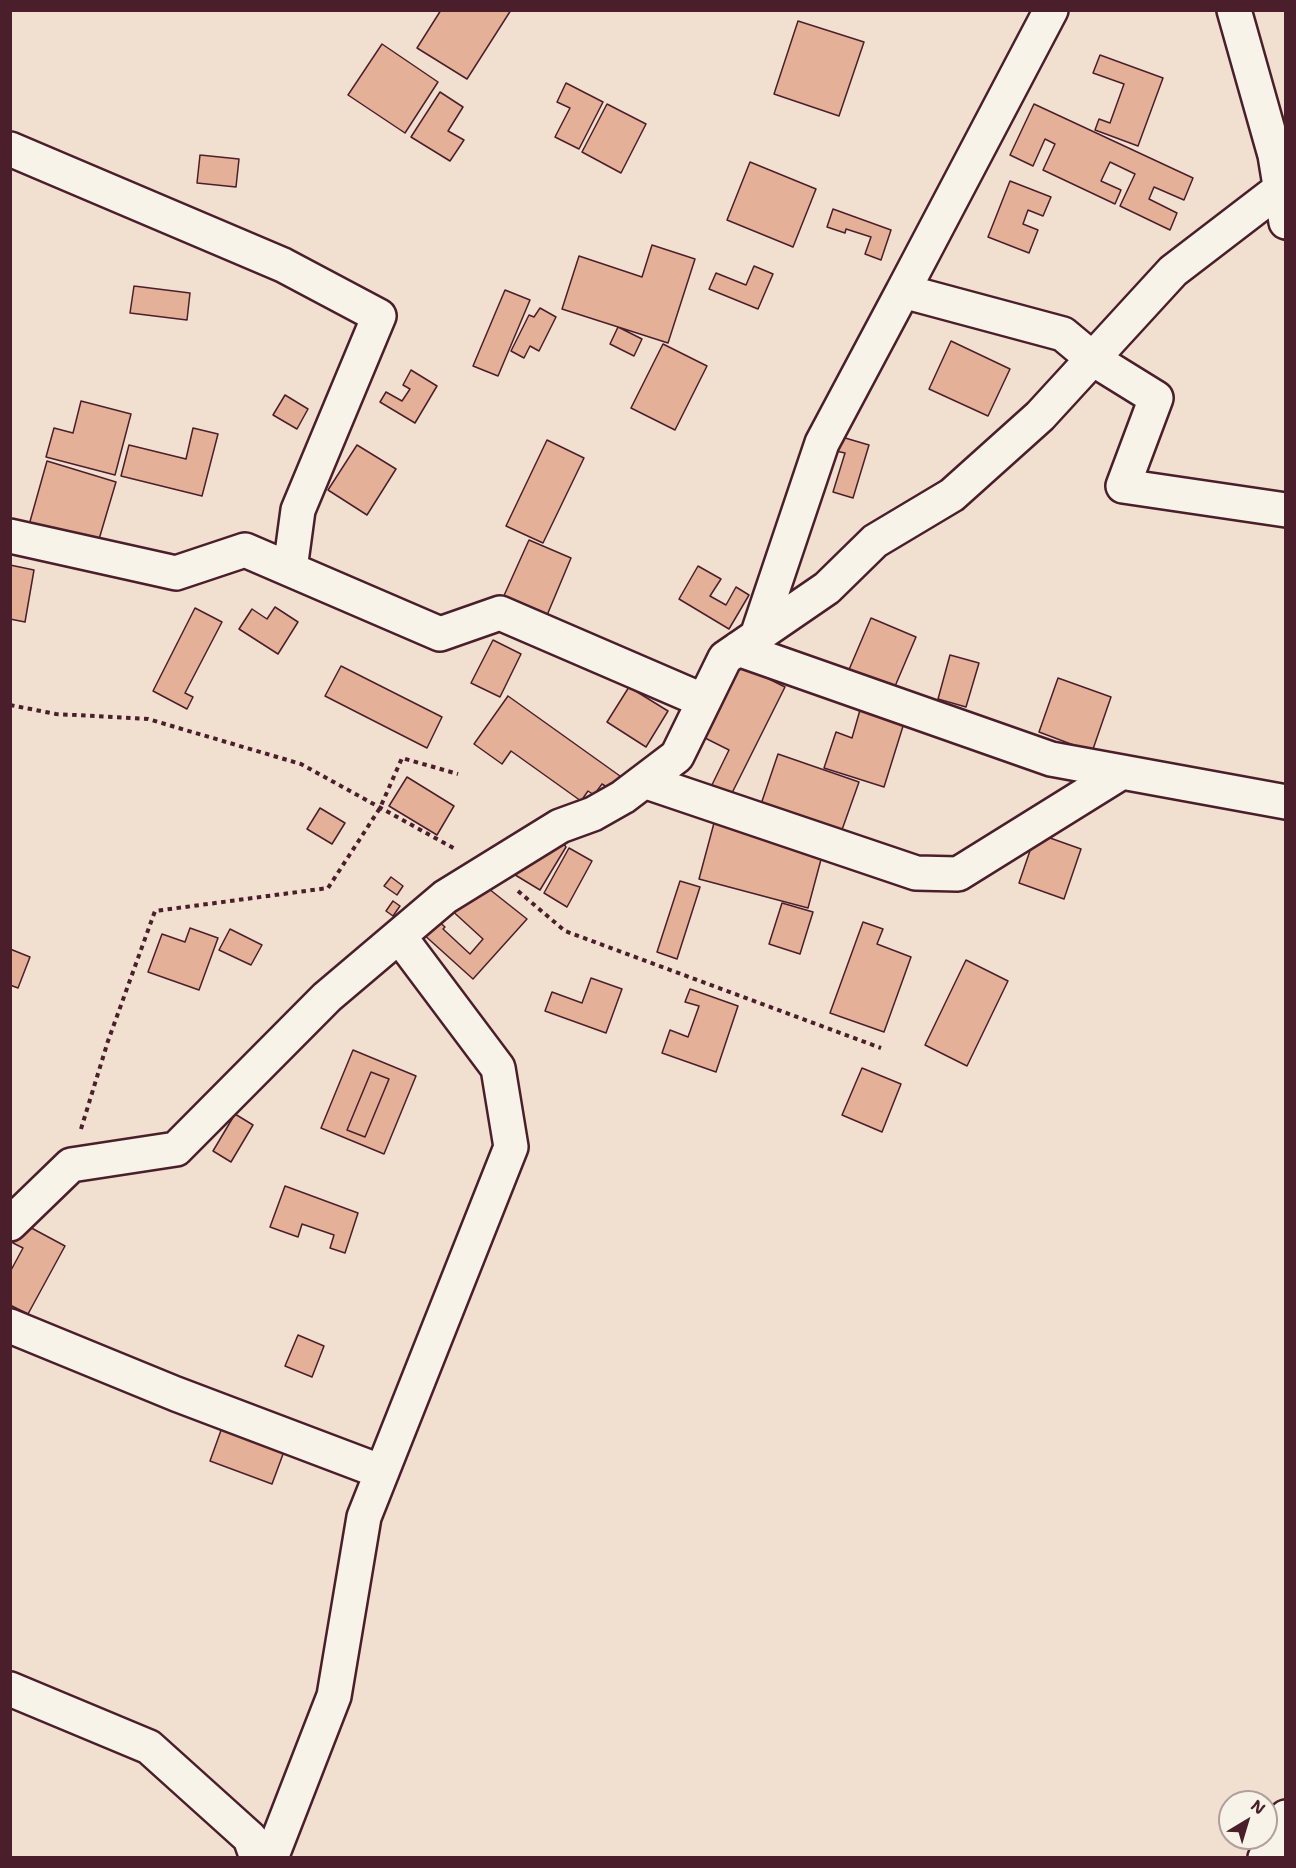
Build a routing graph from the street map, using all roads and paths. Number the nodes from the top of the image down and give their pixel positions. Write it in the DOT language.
graph roads {
  1 [pos="1051,10"];
  2 [pos="1234,10"];
  3 [pos="10,149"];
  4 [pos="1280,189"];
  5 [pos="1286,222"];
  6 [pos="903,291"];
  7 [pos="1093,359"];
  8 [pos="1286,510"];
  9 [pos="10,536"];
  10 [pos="290,569"];
  11 [pos="748,643"];
  12 [pos="704,701"];
  13 [pos="1122,772"];
  14 [pos="458,774"];
  15 [pos="644,781"];
  16 [pos="1286,802"];
  17 [pos="399,936"];
  18 [pos="70,1165"];
  19 [pos="10,1224"];
  20 [pos="10,1326"];
  21 [pos="382,1472"];
  22 [pos="10,1689"];
  23 [pos="1286,1817"];
  24 [pos="257,1857"];
  25 [pos="270,1857"];
  26 [pos="1265,1857"];
  1 -- 6 [label="street"];
  2 -- 4 [label="street"];
  3 -- 10 [label="street"];
  4 -- 5 [label="street"];
  4 -- 7 [label="street"];
  6 -- 7 [label="street"];
  6 -- 11 [label="street"];
  7 -- 8 [label="street"];
  7 -- 11 [label="street"];
  9 -- 10 [label="street"];
  10 -- 12 [label="street"];
  11 -- 12 [label="street"];
  11 -- 13 [label="street"];
  12 -- 15 [label="street"];
  13 -- 15 [label="street"];
  13 -- 16 [label="street"];
  14 -- 18 [label="path"];
  15 -- 17 [label="street"];
  17 -- 18 [label="street"];
  17 -- 21 [label="street"];
  18 -- 19 [label="street"];
  20 -- 21 [label="street"];
  21 -- 25 [label="street"];
  22 -- 24 [label="street"];
  23 -- 26 [label="street"];
}
